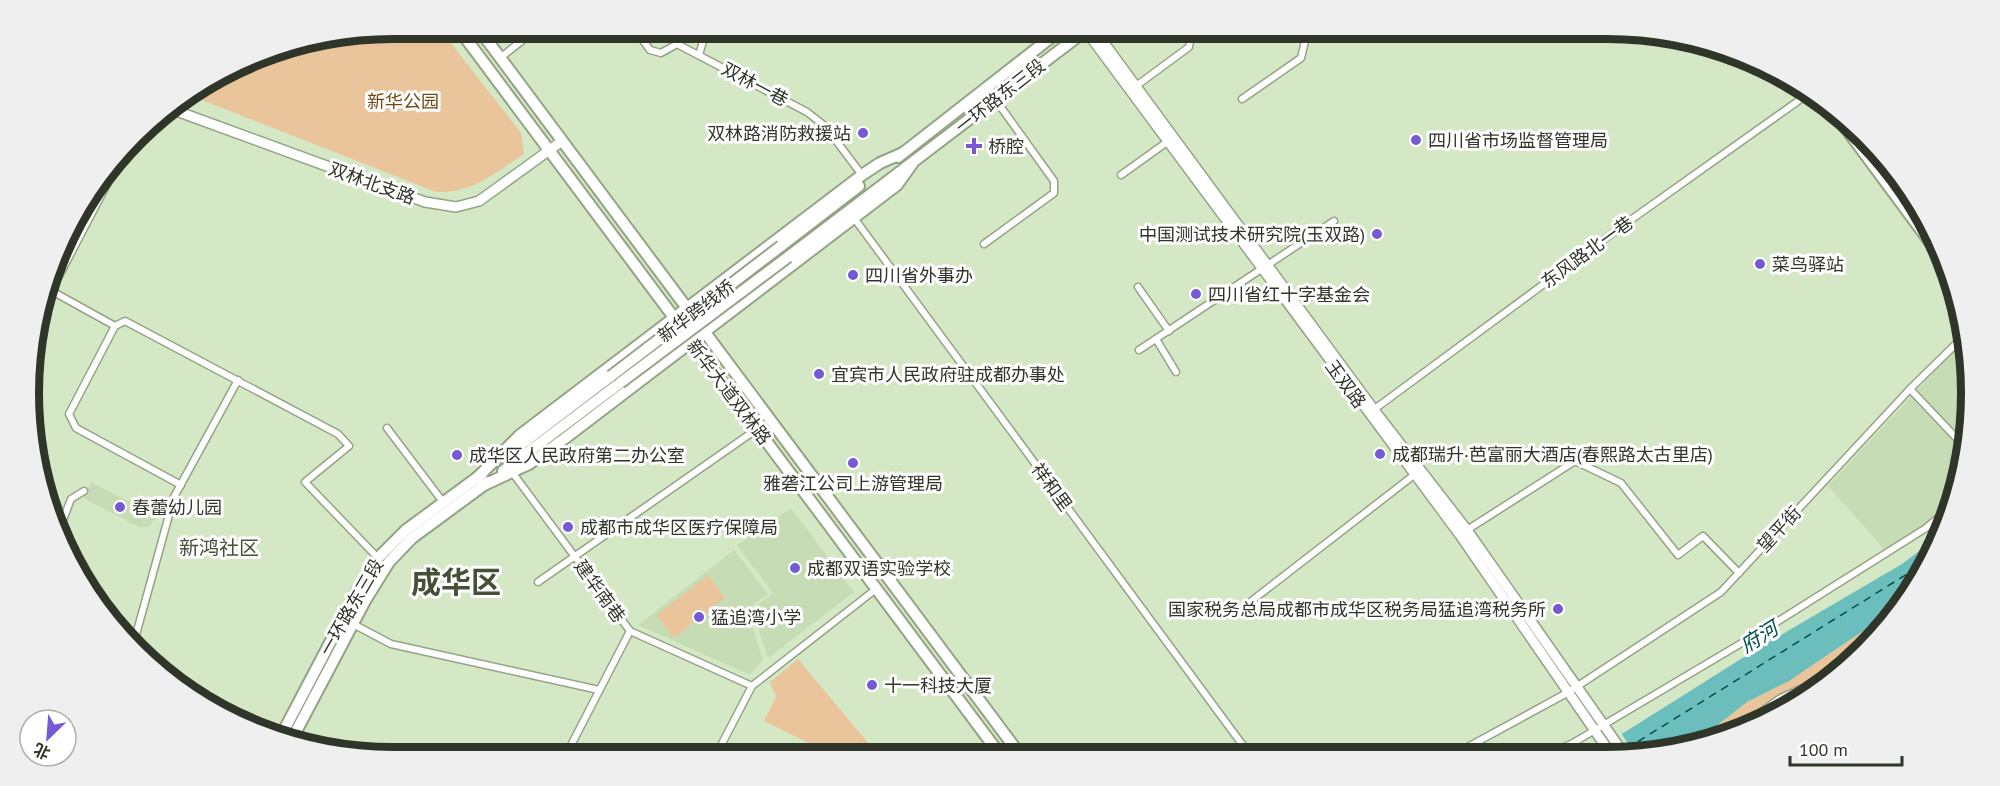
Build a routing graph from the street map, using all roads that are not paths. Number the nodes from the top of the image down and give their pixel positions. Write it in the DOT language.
graph roads {
  1 [pos="466,39"];
  2 [pos="486,39"];
  3 [pos="524,39"];
  4 [pos="642,39"];
  5 [pos="704,39"];
  6 [pos="1049,39"];
  7 [pos="1075,39"];
  8 [pos="1095,39"];
  9 [pos="1096,39"];
  10 [pos="1190,39"];
  11 [pos="1306,39"];
  12 [pos="699,55"];
  13 [pos="500,58"];
  14 [pos="1136,86"];
  15 [pos="1802,98"];
  16 [pos="995,99"];
  17 [pos="1242,99"];
  18 [pos="178,111"];
  19 [pos="562,141"];
  20 [pos="1167,142"];
  21 [pos="1857,143"];
  22 [pos="549,150"];
  23 [pos="903,153"];
  24 [pos="912,164"];
  25 [pos="1121,175"];
  26 [pos="862,176"];
  27 [pos="96,201"];
  28 [pos="854,218"];
  29 [pos="1334,221"];
  30 [pos="1921,229"];
  31 [pos="73,242"];
  32 [pos="984,244"];
  33 [pos="1265,268"];
  34 [pos="1138,287"];
  35 [pos="54,291"];
  36 [pos="687,308"];
  37 [pos="674,318"];
  38 [pos="116,326"];
  39 [pos="1169,330"];
  40 [pos="706,333"];
  41 [pos="1156,339"];
  42 [pos="692,342"];
  43 [pos="1957,343"];
  44 [pos="1139,350"];
  45 [pos="1176,372"];
  46 [pos="616,379"];
  47 [pos="238,380"];
  48 [pos="1910,389"];
  49 [pos="1371,412"];
  50 [pos="387,428"];
  51 [pos="757,429"];
  52 [pos="1958,440"];
  53 [pos="512,472"];
  54 [pos="1414,475"];
  55 [pos="479,482"];
  56 [pos="181,485"];
  57 [pos="84,491"];
  58 [pos="443,502"];
  59 [pos="1938,518"];
  60 [pos="63,520"];
  61 [pos="1467,530"];
  62 [pos="574,555"];
  63 [pos="378,558"];
  64 [pos="1738,573"];
  65 [pos="537,582"];
  66 [pos="876,589"];
  67 [pos="1245,606"];
  68 [pos="352,624"];
  69 [pos="630,631"];
  70 [pos="136,635"];
  71 [pos="752,686"];
  72 [pos="599,690"];
  73 [pos="1571,690"];
  74 [pos="1794,694"];
  75 [pos="1772,706"];
  76 [pos="1603,725"];
  77 [pos="284,730"];
  78 [pos="1594,731"];
  79 [pos="295,733"];
  80 [pos="1619,746"];
  81 [pos="569,747"];
  82 [pos="720,747"];
  83 [pos="994,747"];
  84 [pos="1014,747"];
  85 [pos="1244,747"];
  86 [pos="1468,747"];
  87 [pos="1563,747"];
  88 [pos="1605,747"];
  1 -- 22 [label="main road, 新华大道双林路"];
  2 -- 13 [label="main road, 新华大道双林路"];
  3 -- 13 [label="street"];
  4 -- 12 [label="street, 双林一巷"];
  5 -- 12 [label="street"];
  6 -- 23 [label="main road, 一环路东三段"];
  7 -- 16 [label="main road, 一环路东三段"];
  8 -- 20 [label="main road, 玉双路"];
  9 -- 14 [label="main road, 玉双路"];
  10 -- 14 [label="street"];
  11 -- 17 [label="street"];
  12 -- 26 [label="street, 双林一巷"];
  13 -- 19 [label="main road, 新华大道双林路"];
  14 -- 33 [label="main road, 玉双路"];
  15 -- 49 [label="street, 东风路北一巷"];
  16 -- 24 [label="main road, 一环路东三段"];
  16 -- 32 [label="street"];
  18 -- 22 [label="main road, 双林北支路"];
  19 -- 22 [label="main road, 双林北支路"];
  19 -- 36 [label="main road, 新华大道双林路"];
  20 -- 25 [label="street"];
  20 -- 33 [label="main road, 玉双路"];
  21 -- 30 [label="main road"];
  22 -- 37 [label="main road, 新华大道双林路"];
  23 -- 26 [label="main road"];
  23 -- 46 [label="main road, 新华跨线桥, bridge"];
  24 -- 28 [label="main road"];
  24 -- 46 [label="main road, 新华跨线桥, bridge"];
  26 -- 36 [label="main road"];
  27 -- 31 [label="main road"];
  28 -- 40 [label="main road"];
  28 -- 85 [label="street, 祥和里"];
  29 -- 33 [label="street"];
  33 -- 39 [label="street"];
  33 -- 49 [label="main road, 玉双路"];
  34 -- 39 [label="street"];
  35 -- 38 [label="street"];
  36 -- 37 [label="main road"];
  36 -- 40 [label="main road, 新华大道双林路"];
  37 -- 42 [label="main road, 新华大道双林路"];
  37 -- 55 [label="main road"];
  38 -- 47 [label="street"];
  38 -- 56 [label="street"];
  39 -- 41 [label="street"];
  40 -- 42 [label="main road"];
  40 -- 84 [label="main road, 新华大道双林路"];
  41 -- 44 [label="street"];
  41 -- 45 [label="street"];
  42 -- 51 [label="main road, 新华大道双林路"];
  42 -- 53 [label="main road"];
  43 -- 48 [label="street, 望平街"];
  46 -- 55 [label="main road"];
  47 -- 56 [label="street"];
  47 -- 63 [label="street"];
  48 -- 52 [label="street"];
  48 -- 64 [label="street, 望平街"];
  49 -- 54 [label="main road, 玉双路"];
  49 -- 61 [label="main road, 玉双路"];
  50 -- 58 [label="street"];
  51 -- 62 [label="street"];
  51 -- 66 [label="main road, 新华大道双林路"];
  53 -- 55 [label="main road"];
  53 -- 62 [label="street, 建华南巷"];
  54 -- 67 [label="street"];
  54 -- 73 [label="main road, 玉双路"];
  55 -- 58 [label="main road, 一环路东三段"];
  55 -- 68 [label="main road, 一环路东三段"];
  56 -- 70 [label="street"];
  57 -- 60 [label="street"];
  58 -- 63 [label="main road, 一环路东三段"];
  59 -- 76 [label="street"];
  61 -- 64 [label="street"];
  61 -- 73 [label="main road, 玉双路"];
  62 -- 65 [label="street"];
  62 -- 69 [label="street, 建华南巷"];
  63 -- 77 [label="main road, 一环路东三段"];
  64 -- 73 [label="street, 望平街"];
  66 -- 71 [label="street"];
  66 -- 83 [label="main road, 新华大道双林路"];
  68 -- 72 [label="street"];
  68 -- 79 [label="main road, 一环路东三段"];
  69 -- 71 [label="street, 建华南巷"];
  69 -- 72 [label="street"];
  71 -- 82 [label="street"];
  72 -- 81 [label="street"];
  73 -- 76 [label="main road, 玉双路"];
  73 -- 78 [label="main road, 玉双路"];
  73 -- 86 [label="street, 望平街"];
  74 -- 75 [label="main road"];
  76 -- 78 [label="street"];
  76 -- 80 [label="main road, 玉双路"];
  78 -- 87 [label="street"];
  78 -- 88 [label="main road, 玉双路"];
}
